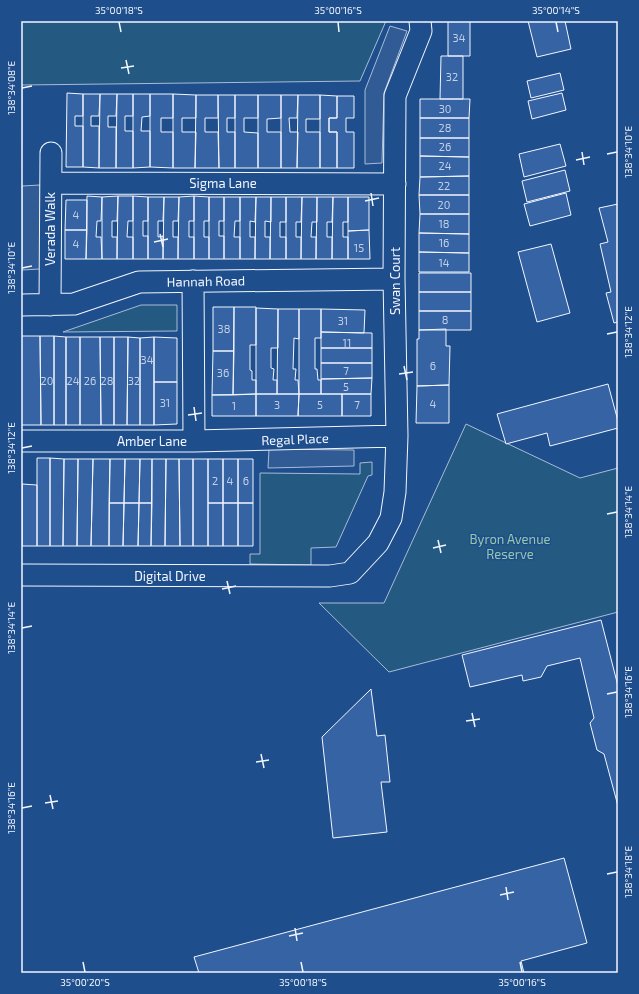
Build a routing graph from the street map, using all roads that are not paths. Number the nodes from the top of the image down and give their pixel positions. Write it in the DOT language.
graph roads {
  1 [pos="420,21"];
  2 [pos="51,153"];
  3 [pos="51,183"];
  4 [pos="395,184"];
  5 [pos="394,279"];
  6 [pos="193,281"];
  7 [pos="21,305"];
  8 [pos="50,305"];
  9 [pos="397,436"];
  10 [pos="21,441"];
  11 [pos="194,442"];
  12 [pos="378,543"];
  13 [pos="21,575"];
  1 -- 4 [label="street, Swan Court"];
  2 -- 3 [label="street, Verada Walk"];
  3 -- 4 [label="street, Sigma Lane"];
  3 -- 8 [label="street, Verada Walk"];
  4 -- 5 [label="street, Swan Court"];
  5 -- 6 [label="street, Hannah Road"];
  5 -- 9 [label="street, Swan Court"];
  6 -- 8 [label="street, Hannah Road"];
  6 -- 11 [label="street, Amber Lane"];
  7 -- 8 [label="street, Hannah Road"];
  9 -- 11 [label="street, Regal Place"];
  9 -- 12 [label="street, Swan Court"];
  10 -- 11 [label="street, Amber Lane"];
  12 -- 13 [label="street, Digital Drive"];
}
